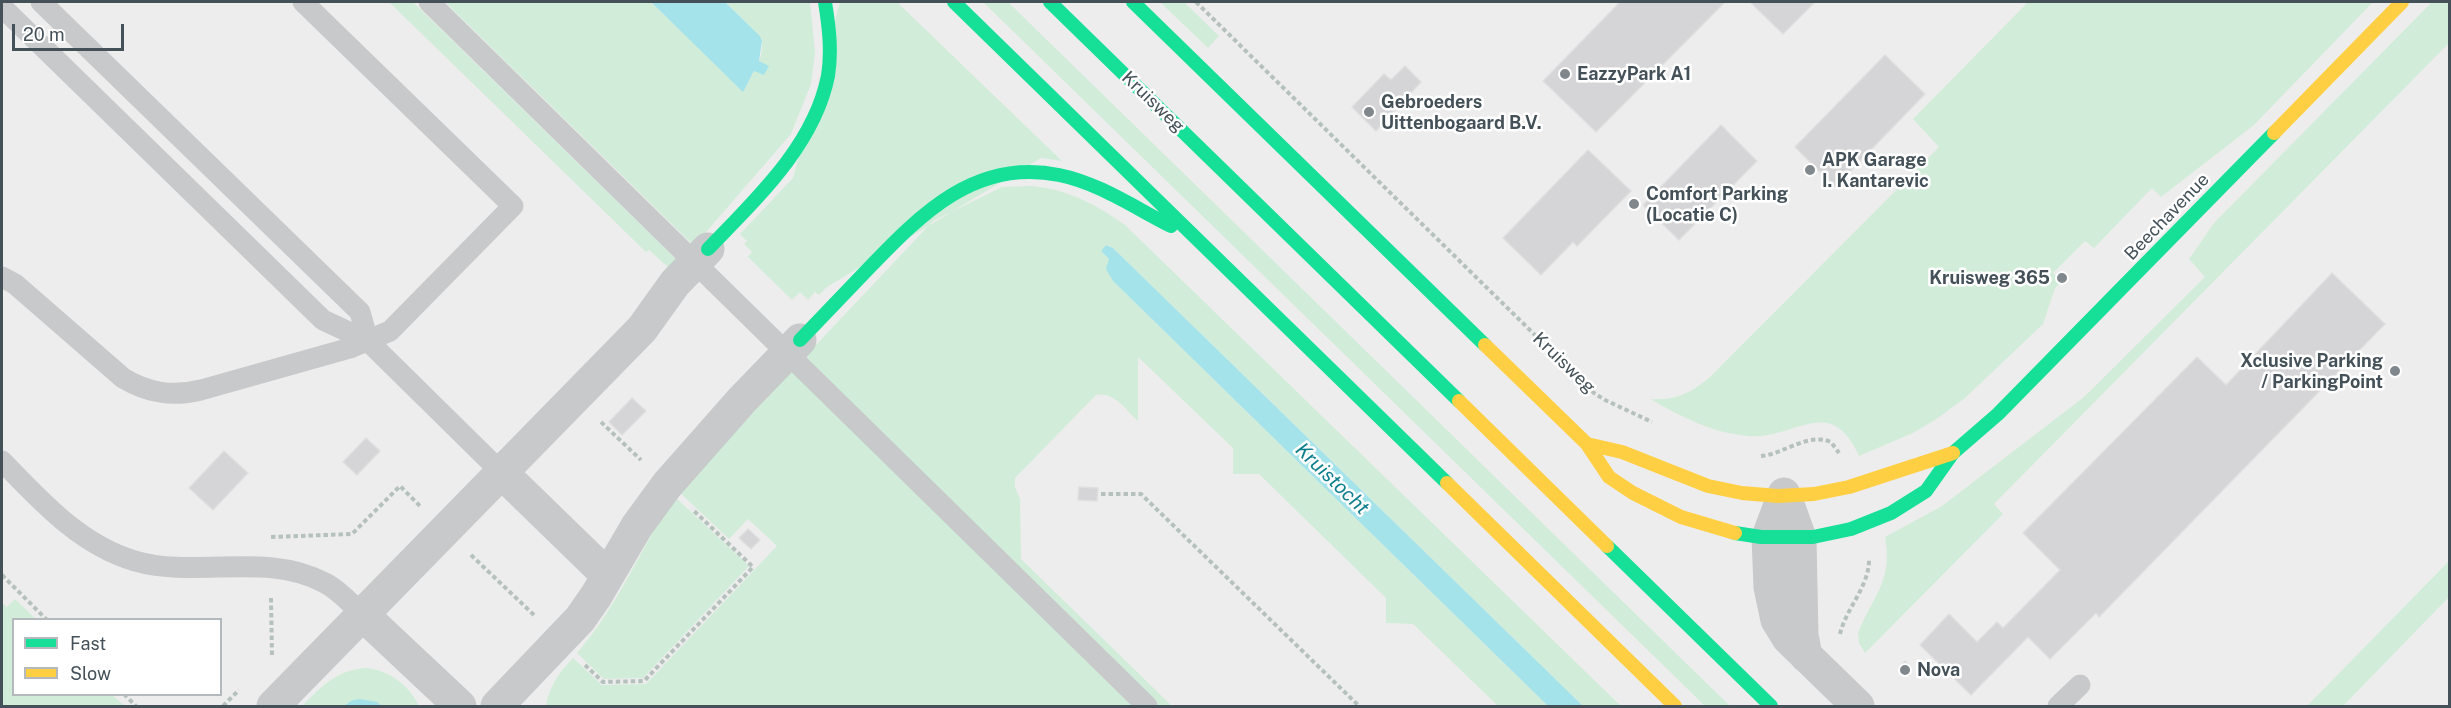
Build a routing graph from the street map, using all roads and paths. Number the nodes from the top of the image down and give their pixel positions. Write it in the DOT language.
graph roads {
  1 [pos="41,2"];
  2 [pos="303,2"];
  3 [pos="429,2"];
  4 [pos="825,2"];
  5 [pos="954,2"];
  6 [pos="1050,2"];
  7 [pos="1133,2"];
  8 [pos="1196,2"];
  9 [pos="2402,2"];
  10 [pos="2,7"];
  11 [pos="1197,239"];
  12 [pos="701,256"];
  13 [pos="2,264"];
  14 [pos="8,280"];
  15 [pos="368,341"];
  16 [pos="793,347"];
  17 [pos="575,397"];
  18 [pos="1657,425"];
  19 [pos="1587,444"];
  20 [pos="1953,453"];
  21 [pos="1758,456"];
  22 [pos="2,461"];
  23 [pos="501,472"];
  24 [pos="667,485"];
  25 [pos="1850,487"];
  26 [pos="1101,494"];
  27 [pos="1784,494"];
  28 [pos="1861,526"];
  29 [pos="446,530"];
  30 [pos="1768,537"];
  31 [pos="1800,538"];
  32 [pos="271,568"];
  33 [pos="2,575"];
  34 [pos="608,575"];
  35 [pos="363,615"];
  36 [pos="45,618"];
  37 [pos="1840,639"];
  38 [pos="561,642"];
  39 [pos="1806,656"];
  40 [pos="264,665"];
  41 [pos="247,681"];
  42 [pos="2080,685"];
  43 [pos="223,706"];
  44 [pos="273,706"];
  45 [pos="460,706"];
  46 [pos="497,706"];
  47 [pos="1147,706"];
  48 [pos="1359,706"];
  49 [pos="1675,706"];
  50 [pos="1771,706"];
  51 [pos="1858,706"];
  52 [pos="2058,706"];
  1 -- 15 [label="lane"];
  2 -- 15 [label="lane"];
  3 -- 12 [label="lane"];
  4 -- 12 [label="main road"];
  5 -- 11 [label="main road"];
  6 -- 50 [label="main road, Kruisweg"];
  7 -- 19 [label="main road"];
  8 -- 18 [label="path, Kruisweg"];
  9 -- 20 [label="main road, Beechavenue"];
  10 -- 15 [label="lane"];
  11 -- 16 [label="main road"];
  11 -- 49 [label="main road"];
  12 -- 16 [label="lane"];
  12 -- 17 [label="street"];
  13 -- 14 [label="lane"];
  14 -- 15 [label="lane"];
  15 -- 23 [label="lane"];
  16 -- 24 [label="street"];
  16 -- 47 [label="lane"];
  17 -- 23 [label="street"];
  17 -- 24 [label="path"];
  19 -- 27 [label="main road"];
  19 -- 30 [label="main road"];
  20 -- 25 [label="main road, Beechavenue"];
  20 -- 28 [label="main road, Beechavenue"];
  21 -- 25 [label="path"];
  22 -- 32 [label="lane"];
  23 -- 29 [label="street"];
  23 -- 34 [label="street"];
  24 -- 34 [label="street"];
  24 -- 38 [label="path"];
  25 -- 27 [label="main road, Beechavenue"];
  26 -- 48 [label="path"];
  27 -- 30 [label="street"];
  27 -- 31 [label="street"];
  28 -- 31 [label="main road, Beechavenue"];
  28 -- 37 [label="path"];
  29 -- 32 [label="path"];
  29 -- 35 [label="street"];
  29 -- 38 [label="path"];
  30 -- 31 [label="main road, Beechavenue"];
  30 -- 39 [label="street"];
  31 -- 39 [label="street"];
  32 -- 35 [label="lane"];
  32 -- 40 [label="path"];
  33 -- 36 [label="path"];
  34 -- 38 [label="street"];
  35 -- 44 [label="street"];
  35 -- 45 [label="street"];
  38 -- 46 [label="street"];
  39 -- 51 [label="street"];
  41 -- 43 [label="path"];
  42 -- 52 [label="lane"];
}
